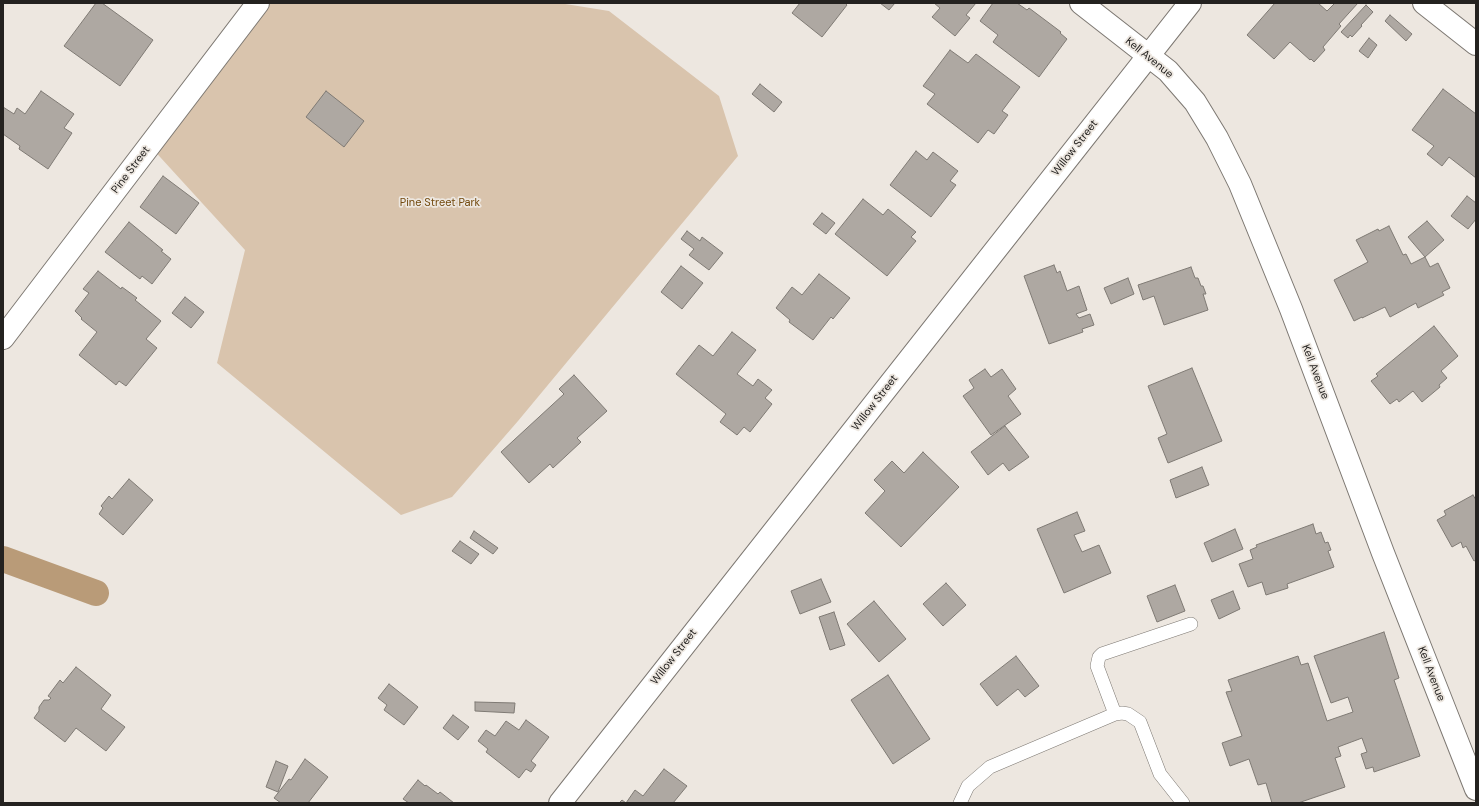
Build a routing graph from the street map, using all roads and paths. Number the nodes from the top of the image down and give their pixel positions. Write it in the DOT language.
graph roads {
  1 [pos="258,3"];
  2 [pos="1081,3"];
  3 [pos="1190,3"];
  4 [pos="1424,3"];
  5 [pos="1476,44"];
  6 [pos="1148,56"];
  7 [pos="3,338"];
  8 [pos="1191,624"];
  9 [pos="1115,714"];
  10 [pos="1476,789"];
  11 [pos="560,803"];
  12 [pos="960,803"];
  13 [pos="1183,803"];
  1 -- 7 [label="street, Pine Street"];
  2 -- 6 [label="street, Kell Avenue"];
  3 -- 6 [label="street, Willow Street"];
  4 -- 5 [label="street"];
  6 -- 10 [label="street, Kell Avenue"];
  6 -- 11 [label="street, Willow Street"];
  8 -- 9 [label="lane"];
  9 -- 12 [label="lane"];
  9 -- 13 [label="lane"];
}
